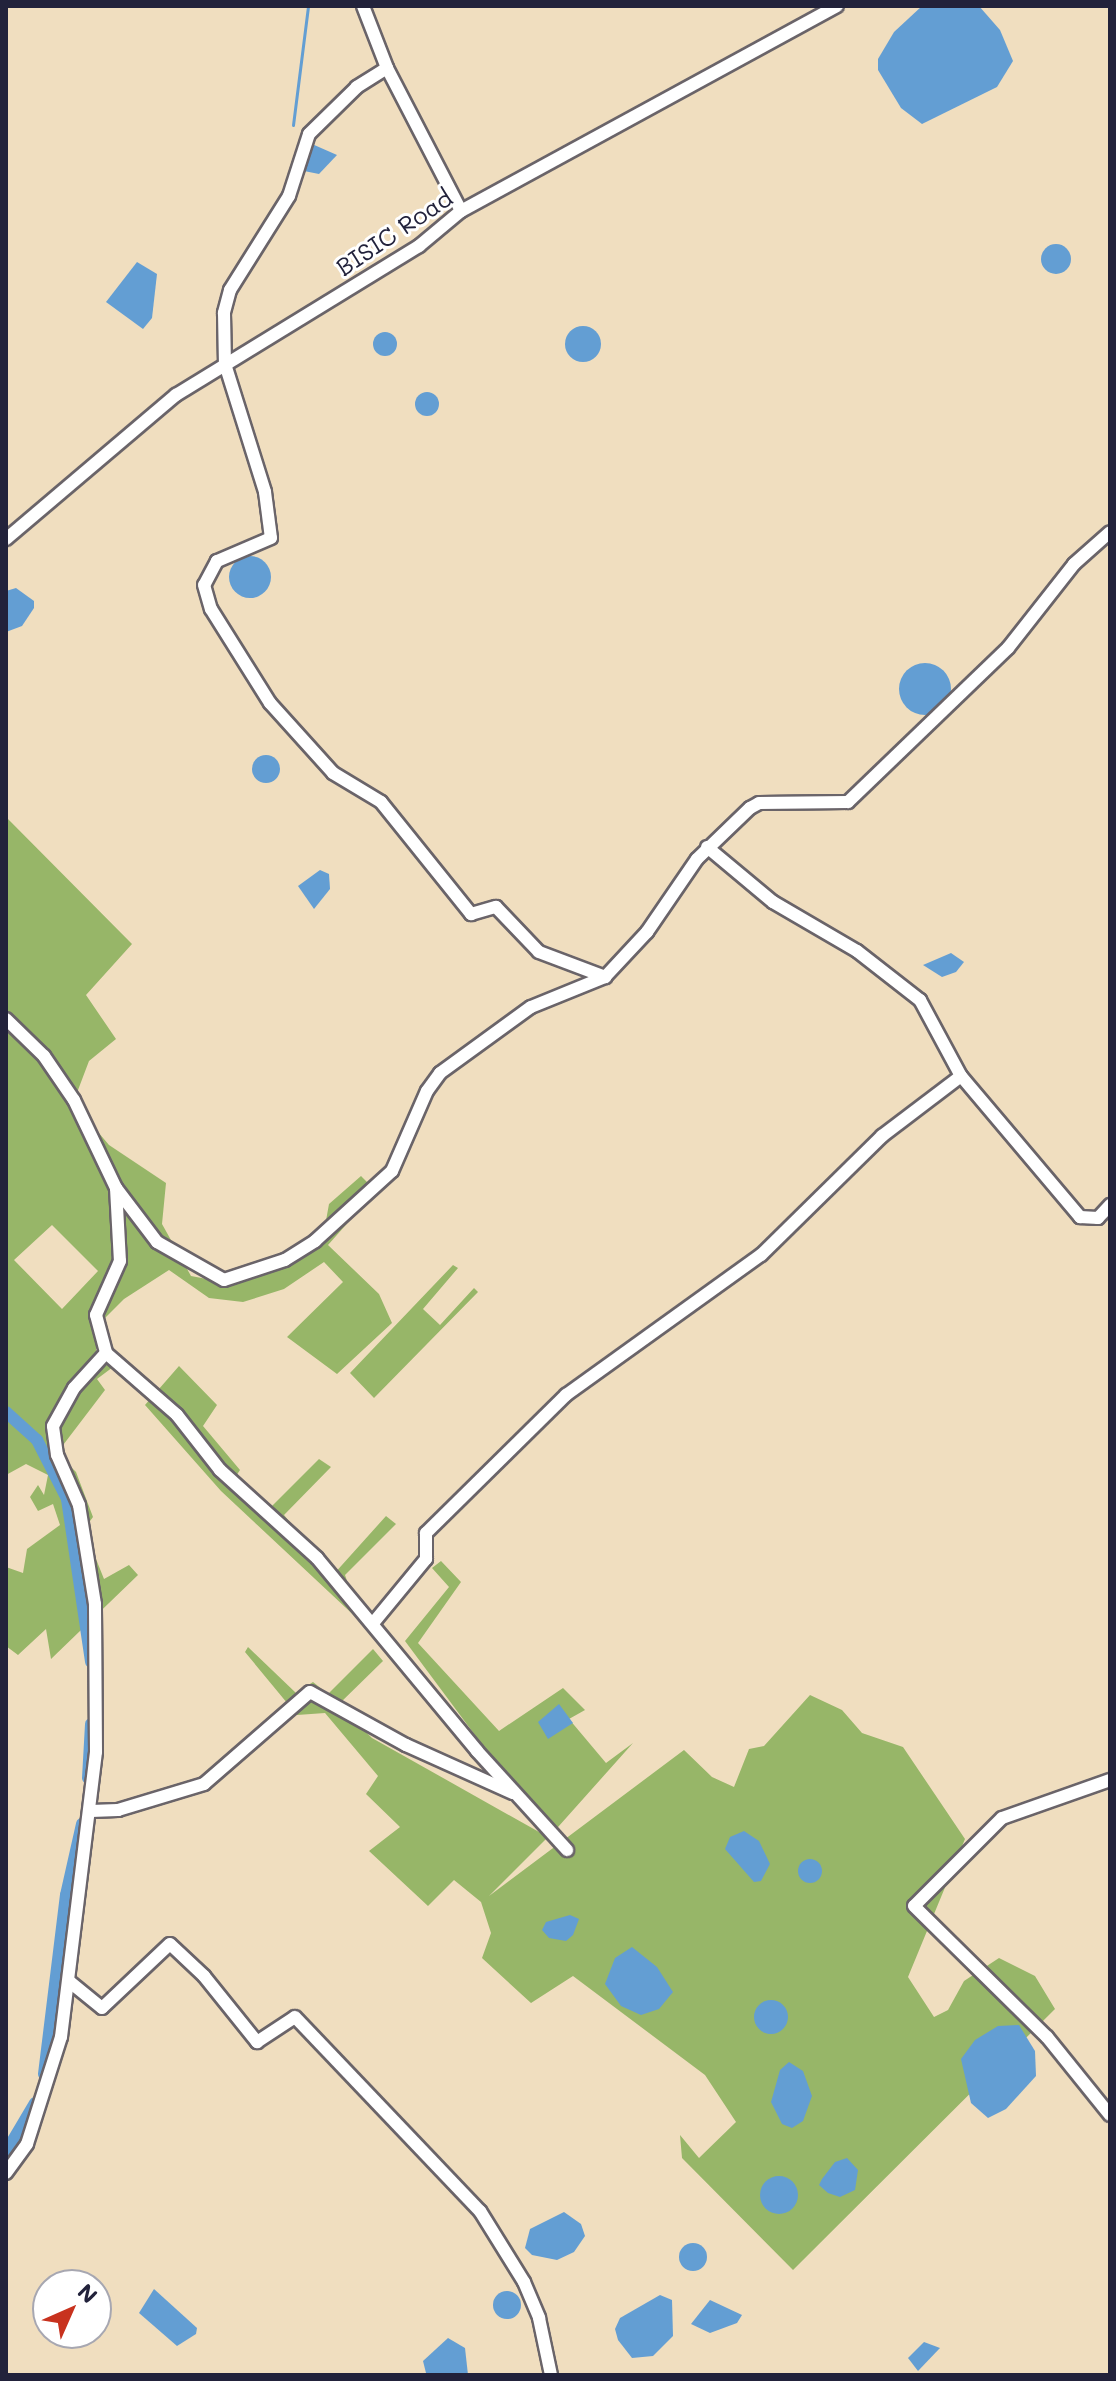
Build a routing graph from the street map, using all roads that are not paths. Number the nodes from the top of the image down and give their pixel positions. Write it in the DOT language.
graph roads {
  1 [pos="363,6"];
  2 [pos="834,7"];
  3 [pos="387,68"];
  4 [pos="461,211"];
  5 [pos="225,364"];
  6 [pos="1110,532"];
  7 [pos="6,539"];
  8 [pos="707,847"];
  9 [pos="605,977"];
  10 [pos="6,1019"];
  11 [pos="961,1076"];
  12 [pos="116,1188"];
  13 [pos="1110,1205"];
  14 [pos="106,1353"];
  15 [pos="374,1622"];
  16 [pos="1110,1780"];
  17 [pos="516,1794"];
  18 [pos="91,1811"];
  19 [pos="567,1850"];
  20 [pos="70,1982"];
  21 [pos="1110,2115"];
  22 [pos="6,2173"];
  23 [pos="551,2375"];
  1 -- 3 [label="street"];
  2 -- 4 [label="street, BISIC Road"];
  3 -- 4 [label="street"];
  3 -- 5 [label="street"];
  4 -- 5 [label="street, BISIC Road"];
  5 -- 7 [label="street, BISIC Road"];
  5 -- 9 [label="street"];
  6 -- 8 [label="street"];
  8 -- 9 [label="street"];
  8 -- 11 [label="street"];
  9 -- 12 [label="street"];
  10 -- 12 [label="street"];
  11 -- 13 [label="street"];
  11 -- 15 [label="street"];
  12 -- 14 [label="street"];
  14 -- 15 [label="street"];
  14 -- 18 [label="street"];
  15 -- 17 [label="street"];
  16 -- 21 [label="street"];
  17 -- 18 [label="street"];
  17 -- 19 [label="street"];
  18 -- 20 [label="street"];
  20 -- 22 [label="street"];
  20 -- 23 [label="street"];
}
